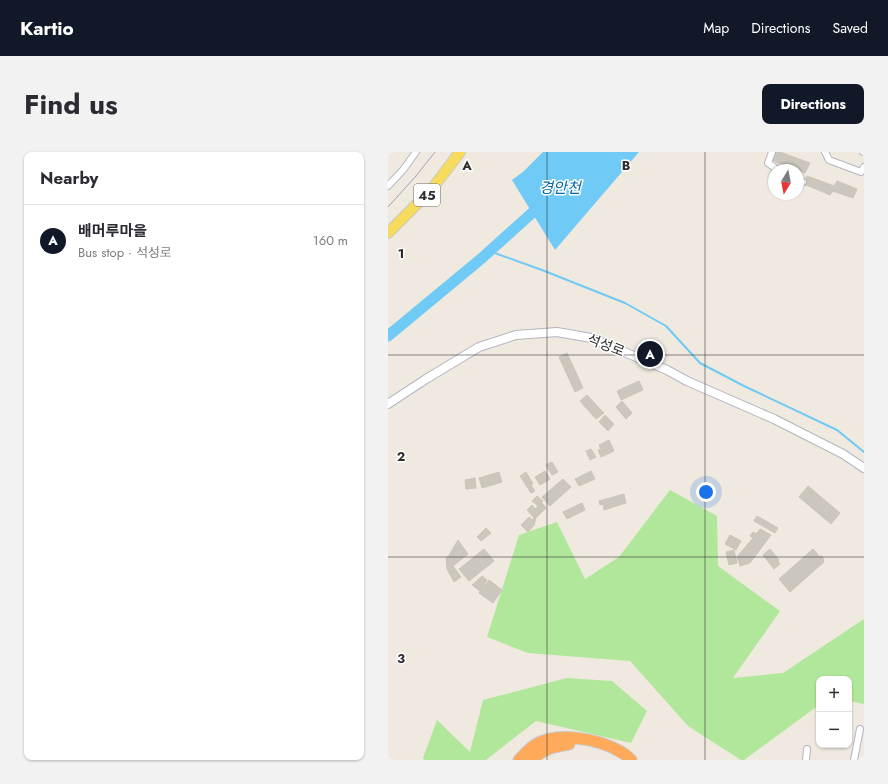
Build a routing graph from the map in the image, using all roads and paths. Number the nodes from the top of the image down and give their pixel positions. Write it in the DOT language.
graph roads {
  1 [pos="416,152"];
  2 [pos="460,152"];
  3 [pos="772,152"];
  4 [pos="825,152"];
  5 [pos="769,164"];
  6 [pos="864,167"];
  7 [pos="388,186"];
  8 [pos="388,233"];
  9 [pos="388,404"];
  10 [pos="864,468"];
  11 [pos="860,728"];
  12 [pos="807,749"];
  13 [pos="519,760"];
  14 [pos="532,760"];
  15 [pos="620,760"];
  16 [pos="631,760"];
  17 [pos="806,760"];
  18 [pos="854,760"];
  1 -- 7 [label="street"];
  2 -- 8 [label="main road, 45"];
  3 -- 5 [label="street"];
  4 -- 6 [label="street"];
  9 -- 10 [label="street, 석성로"];
  11 -- 18 [label="street"];
  12 -- 17 [label="street"];
  13 -- 16 [label="highway"];
  14 -- 15 [label="highway"];
}
